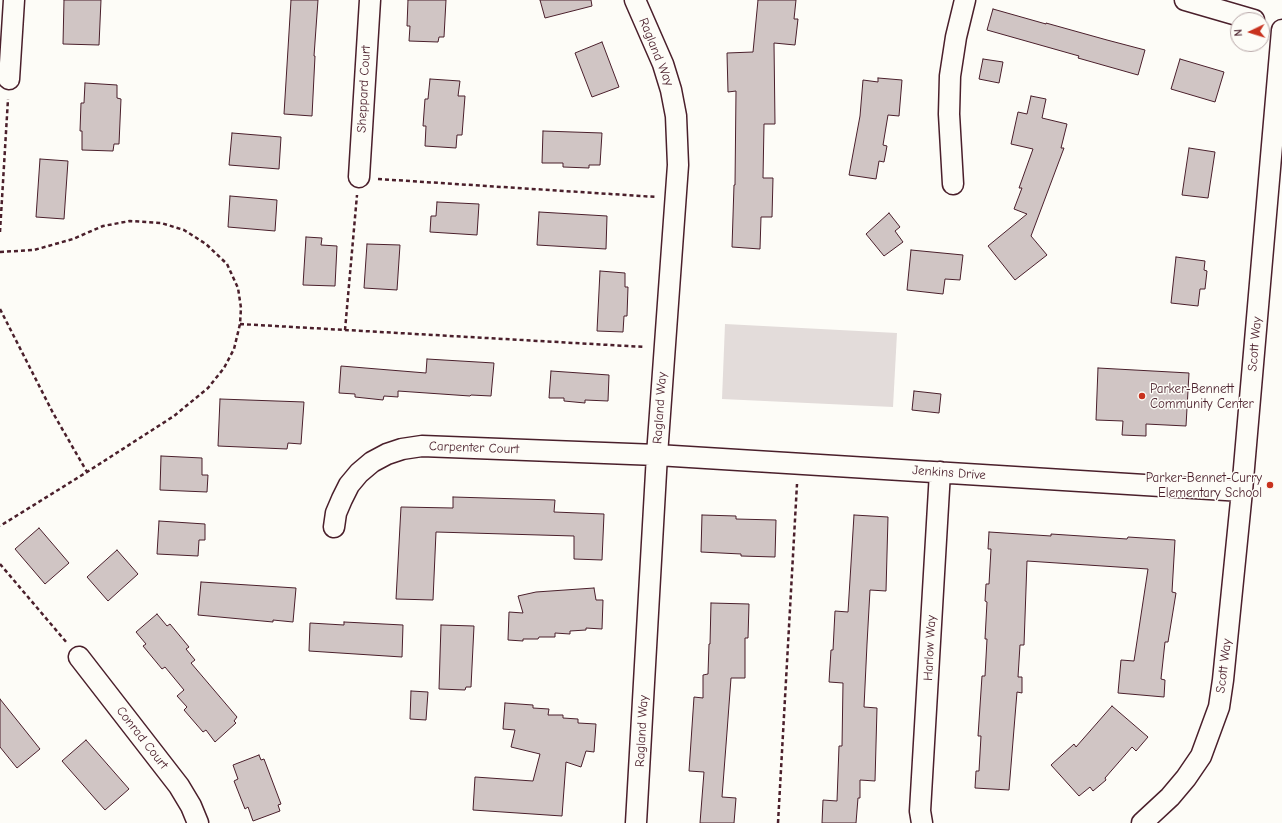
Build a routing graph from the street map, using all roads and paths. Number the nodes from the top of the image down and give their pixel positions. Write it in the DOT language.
graph roads {
  1 [pos="14,0"];
  2 [pos="370,0"];
  3 [pos="635,0"];
  4 [pos="965,0"];
  5 [pos="1186,0"];
  6 [pos="1230,13"];
  7 [pos="1270,25"];
  8 [pos="1282,29"];
  9 [pos="9,79"];
  10 [pos="359,177"];
  11 [pos="953,184"];
  12 [pos="675,198"];
  13 [pos="0,232"];
  14 [pos="0,252"];
  15 [pos="0,309"];
  16 [pos="240,324"];
  17 [pos="345,330"];
  18 [pos="664,348"];
  19 [pos="657,455"];
  20 [pos="798,464"];
  21 [pos="87,472"];
  22 [pos="940,472"];
  23 [pos="1242,491"];
  24 [pos="0,526"];
  25 [pos="334,527"];
  26 [pos="0,564"];
  27 [pos="79,657"];
  28 [pos="198,823"];
  29 [pos="636,823"];
  30 [pos="778,823"];
  31 [pos="922,823"];
  32 [pos="1142,823"];
  1 -- 9 [label="street"];
  2 -- 10 [label="street, Sheppard Court"];
  3 -- 12 [label="street, Ragland Way"];
  4 -- 11 [label="street"];
  5 -- 6 [label="street"];
  7 -- 8 [label="street"];
  8 -- 23 [label="street, Scott Way"];
  9 -- 13 [label="path"];
  10 -- 12 [label="path"];
  10 -- 17 [label="path"];
  12 -- 18 [label="street, Ragland Way"];
  14 -- 16 [label="path"];
  15 -- 21 [label="path"];
  16 -- 17 [label="path"];
  16 -- 21 [label="path"];
  17 -- 18 [label="path"];
  18 -- 19 [label="street, Ragland Way"];
  19 -- 20 [label="street, Jenkins Drive"];
  19 -- 25 [label="street, Carpenter Court"];
  19 -- 29 [label="street, Ragland Way"];
  20 -- 22 [label="street, Jenkins Drive"];
  20 -- 30 [label="path"];
  21 -- 24 [label="path"];
  22 -- 23 [label="street, Jenkins Drive"];
  22 -- 31 [label="street, Harlow Way"];
  23 -- 32 [label="street, Scott Way"];
  26 -- 27 [label="path"];
  27 -- 28 [label="street, Conrad Court"];
}
